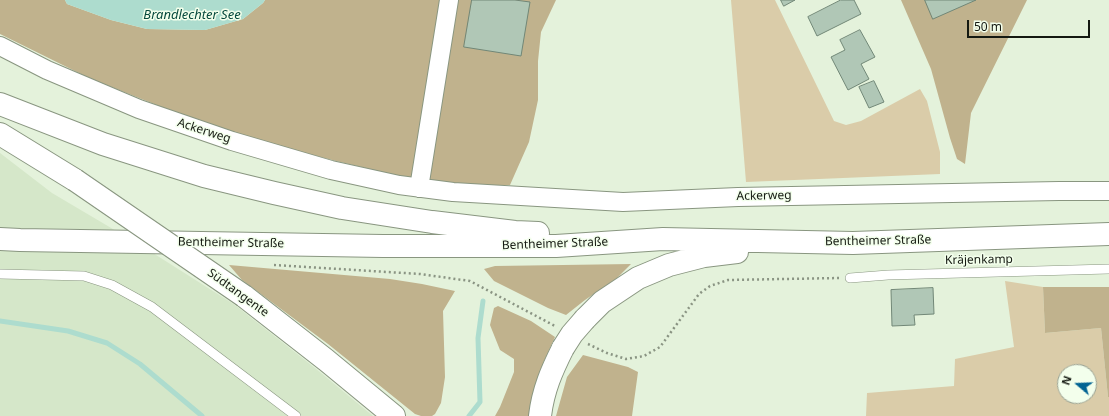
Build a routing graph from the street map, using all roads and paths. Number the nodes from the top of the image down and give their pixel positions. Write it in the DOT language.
graph roads {
  1 [pos="449,0"];
  2 [pos="0,46"];
  3 [pos="0,104"];
  4 [pos="0,134"];
  5 [pos="419,188"];
  6 [pos="1109,191"];
  7 [pos="1109,234"];
  8 [pos="0,238"];
  9 [pos="663,239"];
  10 [pos="822,242"];
  11 [pos="272,265"];
  12 [pos="1109,269"];
  13 [pos="0,274"];
  14 [pos="850,278"];
  15 [pos="561,338"];
  16 [pos="584,342"];
  17 [pos="296,416"];
  18 [pos="394,416"];
  19 [pos="540,416"];
  1 -- 5 [label="street"];
  2 -- 5 [label="street, Ackerweg"];
  3 -- 9 [label="main road"];
  4 -- 18 [label="main road, Südtangente, bridge"];
  5 -- 6 [label="street, Ackerweg"];
  7 -- 10 [label="main road, Bentheimer Straße"];
  8 -- 9 [label="main road, Bentheimer Straße"];
  9 -- 10 [label="main road, Bentheimer Straße"];
  10 -- 15 [label="main road, bridge"];
  11 -- 15 [label="path"];
  12 -- 14 [label="lane, Kräjenkamp"];
  13 -- 17 [label="lane"];
  14 -- 16 [label="path"];
  15 -- 19 [label="main road"];
}
